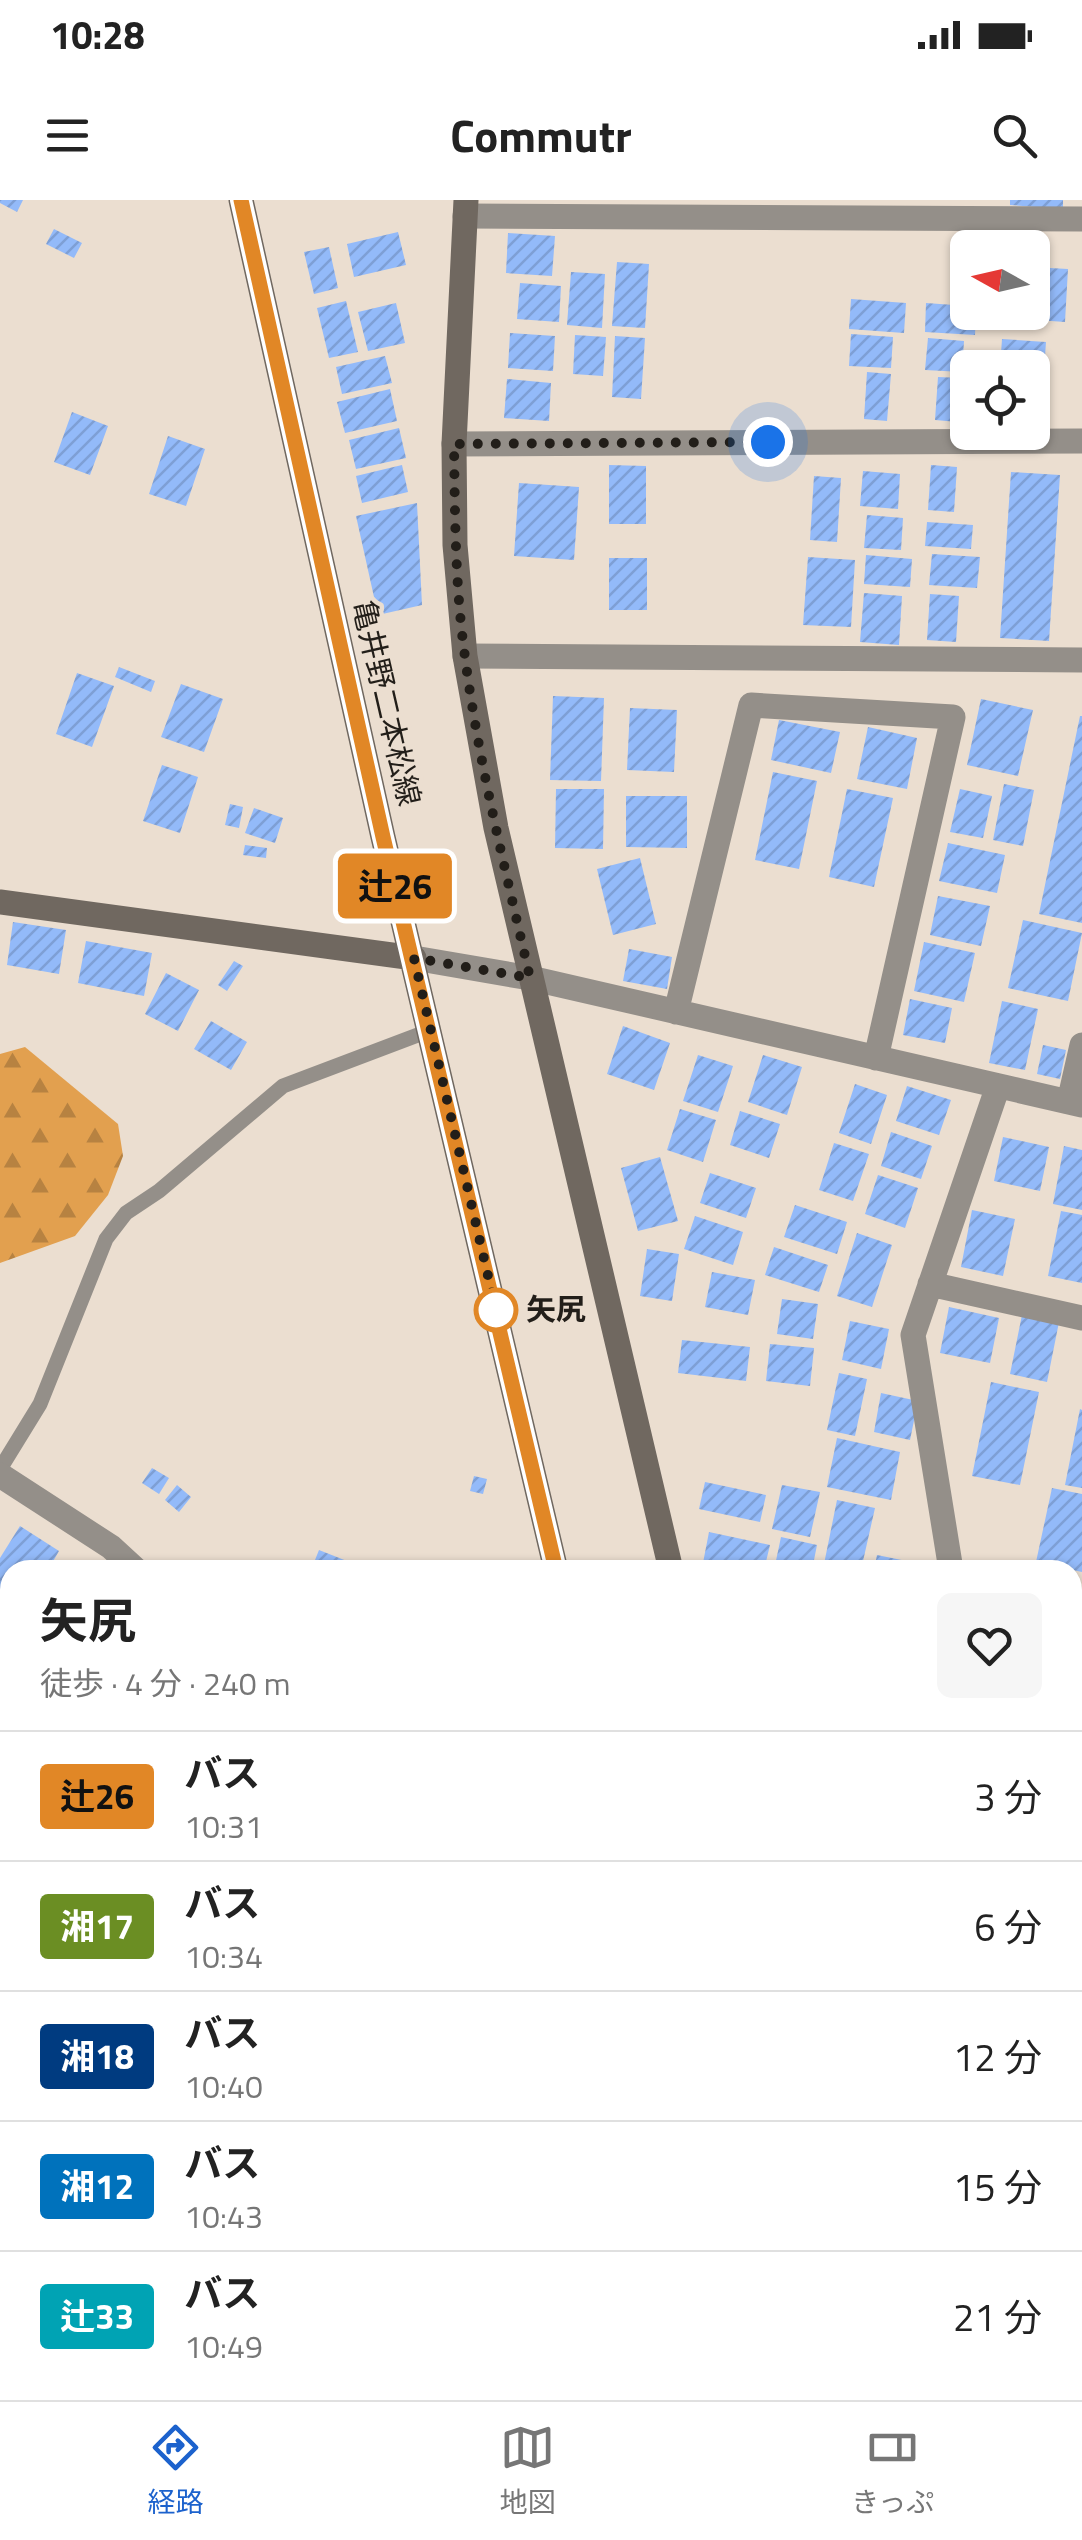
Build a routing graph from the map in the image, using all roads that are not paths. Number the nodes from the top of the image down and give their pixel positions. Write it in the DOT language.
graph roads {
  1 [pos="241,200"];
  2 [pos="465,208"];
  3 [pos="1082,219"];
  4 [pos="1082,441"];
  5 [pos="454,444"];
  6 [pos="465,656"];
  7 [pos="1082,660"];
  8 [pos="0,902"];
  9 [pos="414,958"];
  10 [pos="530,978"];
  11 [pos="676,1012"];
  12 [pos="431,1030"];
  13 [pos="1082,1045"];
  14 [pos="876,1058"];
  15 [pos="998,1086"];
  16 [pos="1075,1104"];
  17 [pos="930,1284"];
  18 [pos="1082,1318"];
  19 [pos="0,1472"];
  20 [pos="126,1560"];
  21 [pos="554,1560"];
  22 [pos="668,1560"];
  23 [pos="949,1560"];
  1 -- 9 [label="street, 亀井野二本松線"];
  2 -- 3 [label="street"];
  2 -- 5 [label="street"];
  4 -- 5 [label="street"];
  5 -- 6 [label="street"];
  6 -- 7 [label="street"];
  6 -- 10 [label="street"];
  8 -- 9 [label="street"];
  9 -- 10 [label="street"];
  9 -- 12 [label="street, 亀井野二本松線"];
  10 -- 11 [label="street"];
  10 -- 22 [label="street"];
  11 -- 14 [label="street"];
  11 -- 14 [label="street"];
  12 -- 19 [label="lane"];
  12 -- 21 [label="street, 亀井野二本松線"];
  13 -- 16 [label="street"];
  14 -- 15 [label="street"];
  15 -- 16 [label="street"];
  15 -- 17 [label="street"];
  17 -- 18 [label="street"];
  17 -- 23 [label="street"];
  19 -- 20 [label="street"];
}
